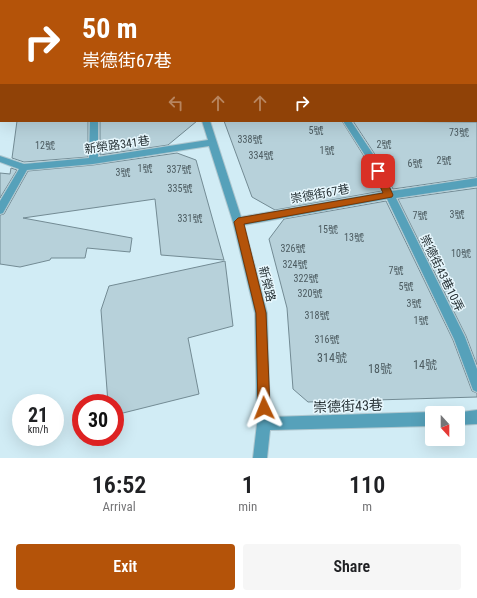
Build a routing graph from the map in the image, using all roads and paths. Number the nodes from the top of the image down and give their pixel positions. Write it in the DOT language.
graph roads {
  1 [pos="94,122"];
  2 [pos="206,122"];
  3 [pos="349,122"];
  4 [pos="213,142"];
  5 [pos="0,159"];
  6 [pos="93,161"];
  7 [pos="24,167"];
  8 [pos="477,182"];
  9 [pos="389,195"];
  10 [pos="0,210"];
  11 [pos="238,222"];
  12 [pos="477,386"];
  13 [pos="477,417"];
  14 [pos="465,418"];
  15 [pos="425,419"];
  16 [pos="264,424"];
  17 [pos="260,458"];
  1 -- 6 [label="street"];
  2 -- 4 [label="street, 新榮路"];
  3 -- 9 [label="street, 崇德街43巷10弄"];
  4 -- 6 [label="street, 新榮路341巷"];
  4 -- 11 [label="street, 新榮路"];
  5 -- 7 [label="street"];
  6 -- 7 [label="street, 新榮路341巷"];
  7 -- 10 [label="street"];
  8 -- 9 [label="street, 崇德街67巷"];
  9 -- 11 [label="street, 崇德街67巷"];
  9 -- 12 [label="street, 崇德街43巷10弄"];
  11 -- 16 [label="street, 新榮路"];
  13 -- 14 [label="street"];
  15 -- 16 [label="street, 崇德街43巷"];
  16 -- 17 [label="street, 新榮路"];
}
